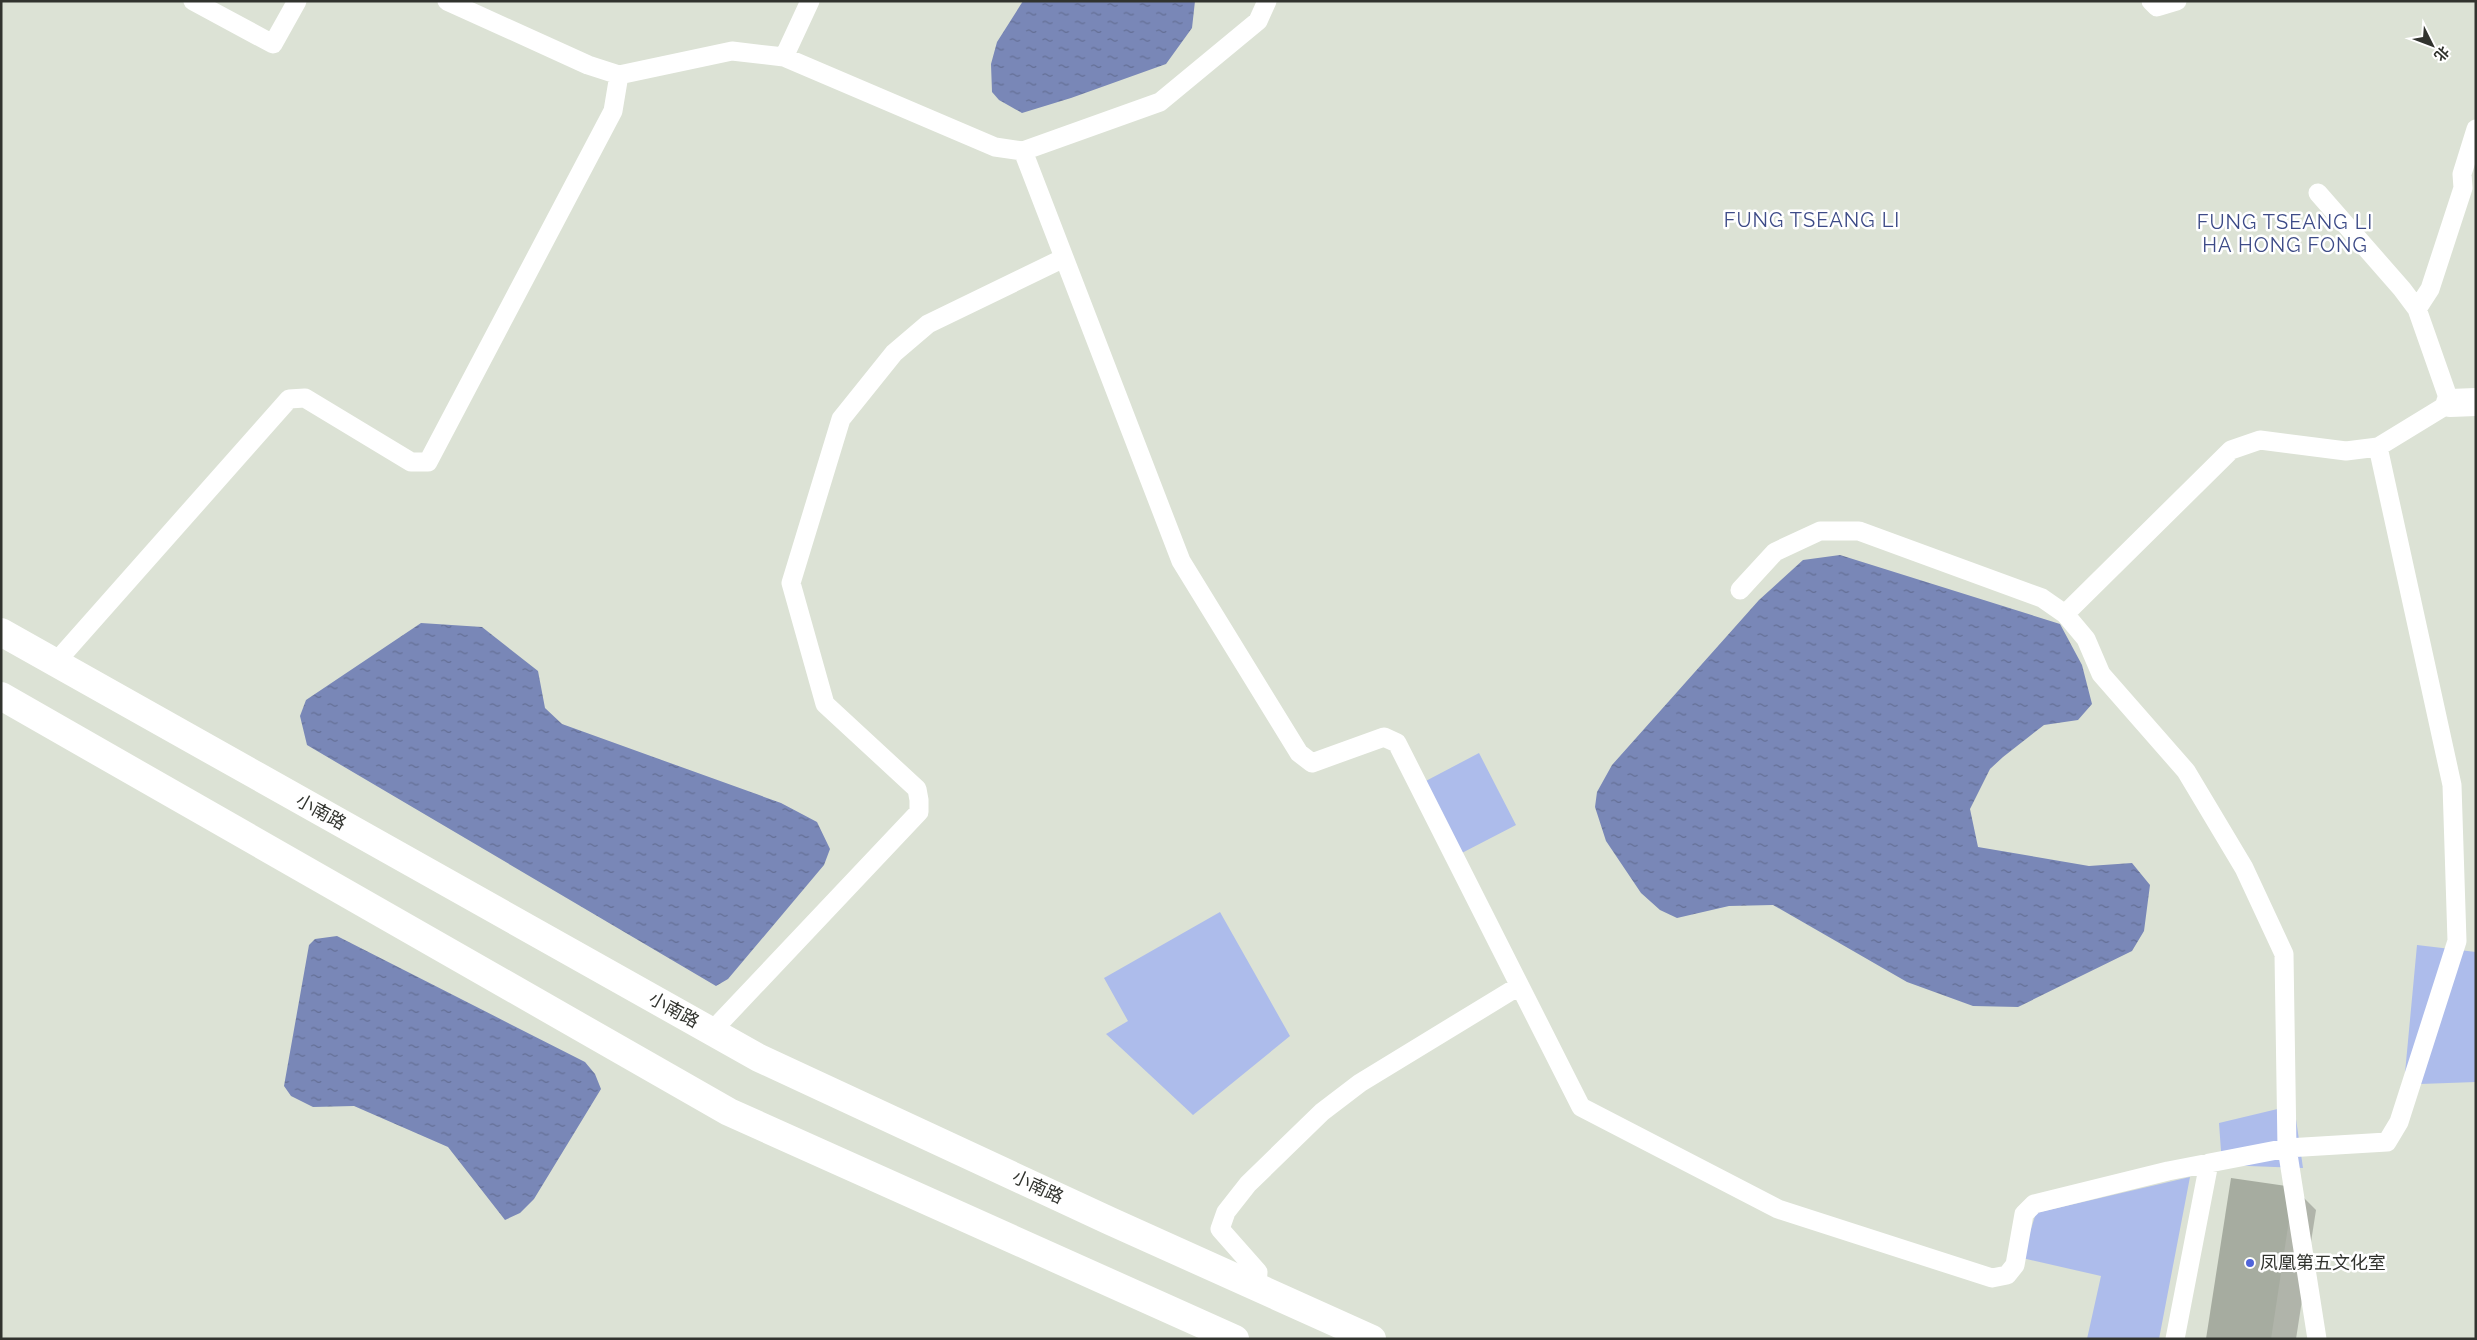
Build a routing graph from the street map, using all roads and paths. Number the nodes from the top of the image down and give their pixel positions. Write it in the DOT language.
graph roads {
  1 [pos="193,1"];
  2 [pos="297,1"];
  3 [pos="447,1"];
  4 [pos="810,1"];
  5 [pos="1267,1"];
  6 [pos="2151,1"];
  7 [pos="2177,1"];
  8 [pos="470,6"];
  9 [pos="784,57"];
  10 [pos="619,75"];
  11 [pos="2476,129"];
  12 [pos="1024,151"];
  13 [pos="2318,193"];
  14 [pos="1064,258"];
  15 [pos="2417,309"];
  16 [pos="2463,402"];
  17 [pos="2378,446"];
  18 [pos="1740,590"];
  19 [pos="2065,614"];
  20 [pos="1,632"];
  21 [pos="56,662"];
  22 [pos="1,696"];
  23 [pos="1519,986"];
  24 [pos="712,1031"];
  25 [pos="2287,1148"];
  26 [pos="2209,1162"];
  27 [pos="1257,1286"];
  28 [pos="1235,1339"];
  29 [pos="1372,1339"];
  30 [pos="2175,1339"];
  31 [pos="2317,1339"];
  1 -- 2 [label="lane"];
  3 -- 8 [label="lane"];
  4 -- 9 [label="lane"];
  5 -- 12 [label="lane"];
  6 -- 7 [label="lane"];
  8 -- 10 [label="lane"];
  9 -- 10 [label="lane"];
  9 -- 12 [label="lane"];
  10 -- 21 [label="lane"];
  11 -- 15 [label="lane"];
  12 -- 14 [label="lane"];
  13 -- 15 [label="lane"];
  14 -- 23 [label="lane"];
  14 -- 24 [label="lane"];
  15 -- 16 [label="lane"];
  16 -- 17 [label="lane"];
  17 -- 19 [label="lane"];
  17 -- 25 [label="lane"];
  18 -- 19 [label="lane"];
  19 -- 25 [label="lane"];
  20 -- 21 [label="main road, 小南路"];
  21 -- 24 [label="main road, 小南路"];
  22 -- 28 [label="main road"];
  23 -- 26 [label="lane"];
  23 -- 27 [label="lane"];
  24 -- 27 [label="main road, 小南路"];
  25 -- 26 [label="lane"];
  25 -- 31 [label="lane"];
  26 -- 30 [label="lane"];
  27 -- 29 [label="main road, 小南路"];
}
